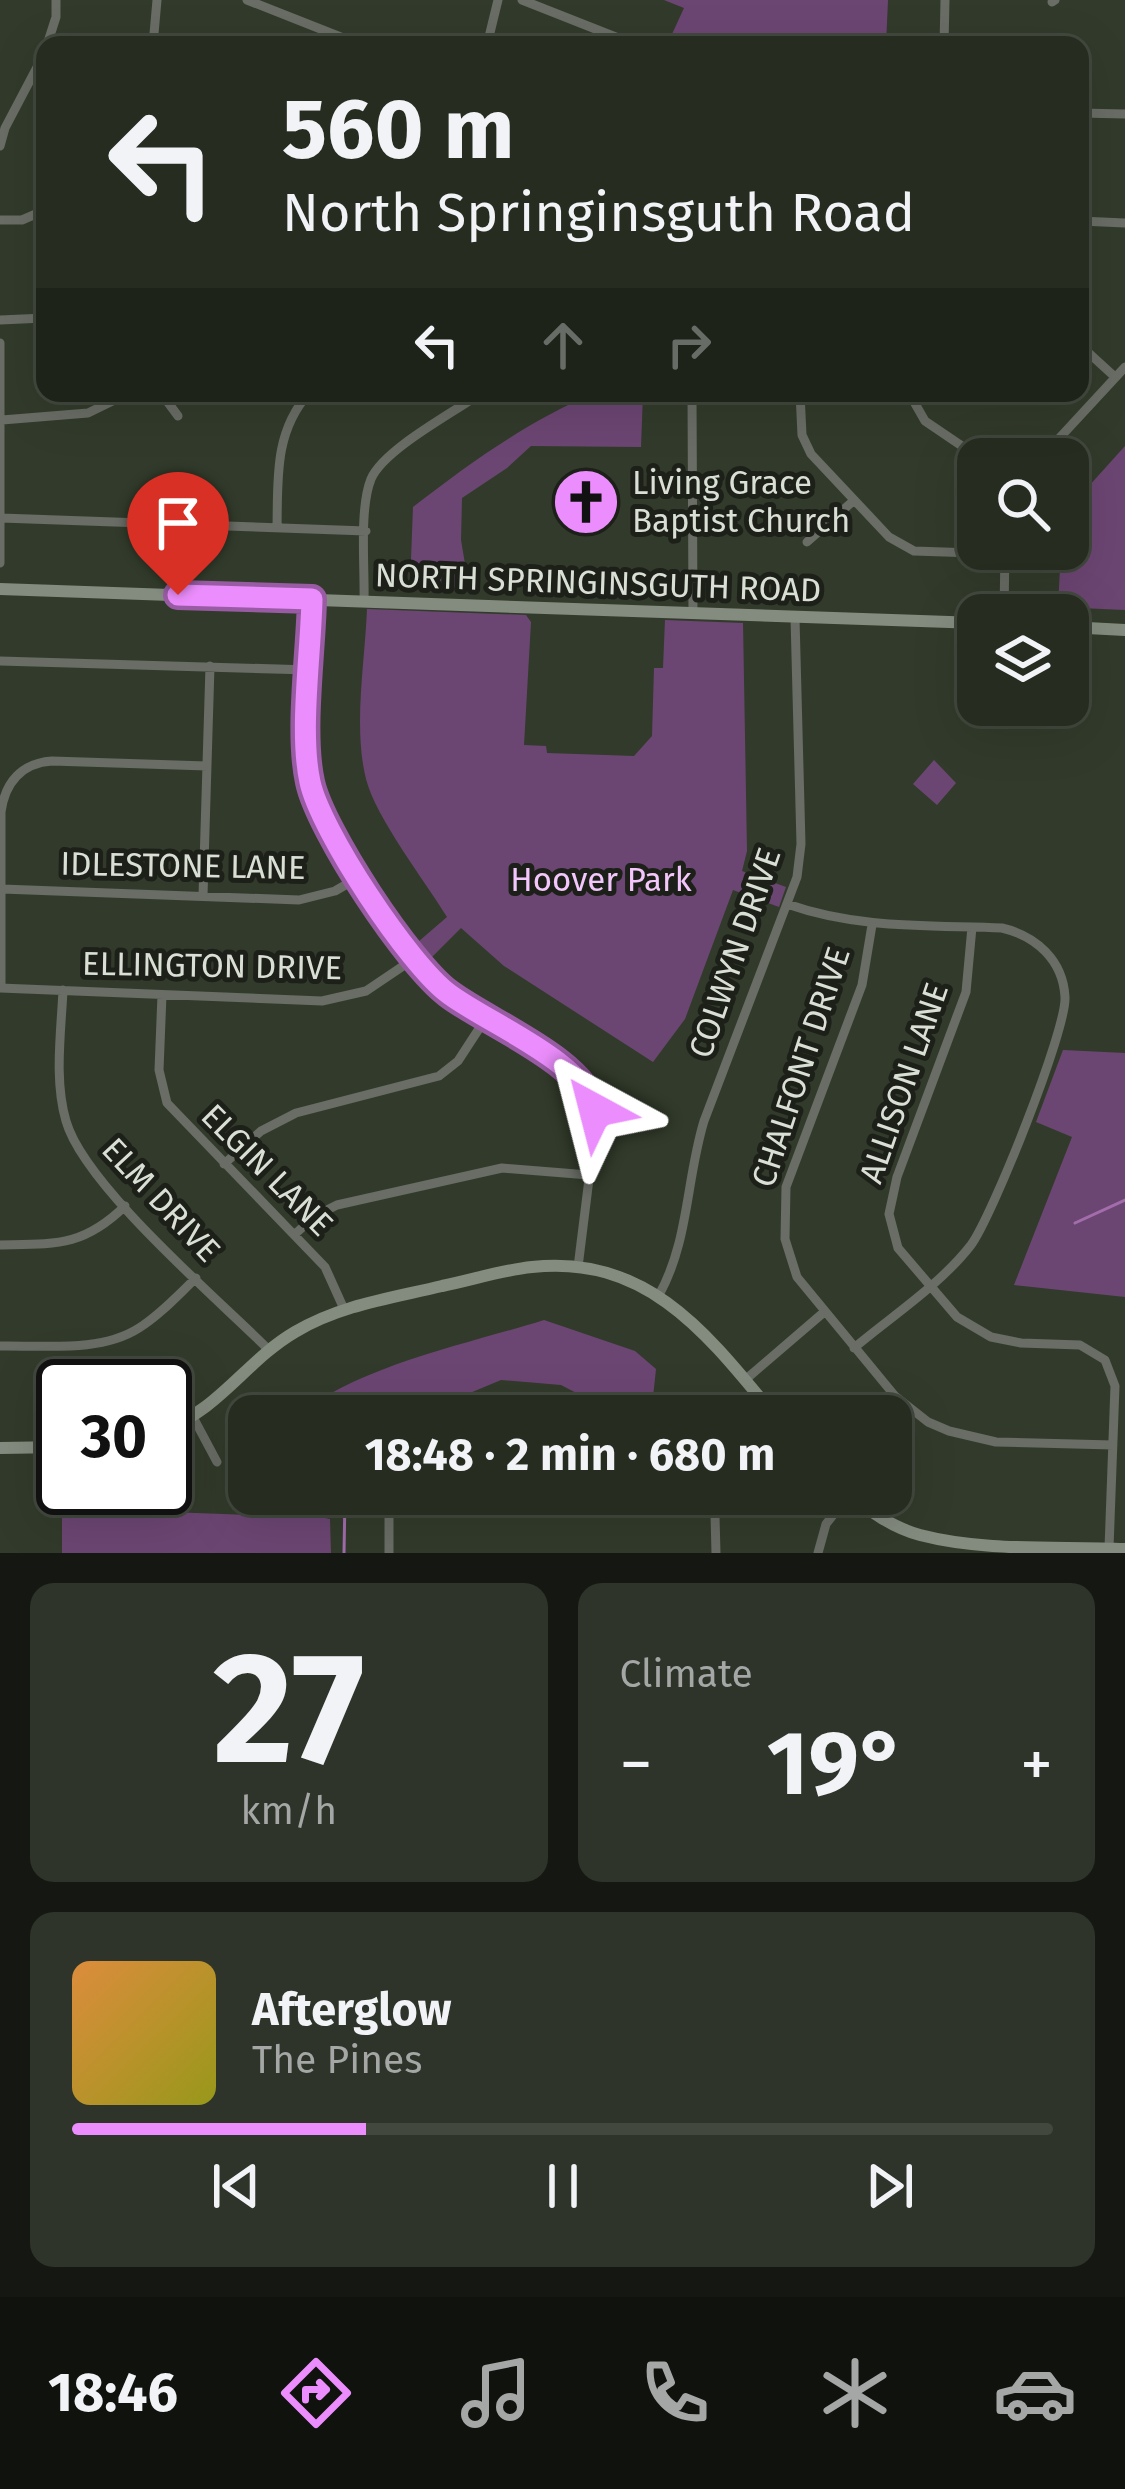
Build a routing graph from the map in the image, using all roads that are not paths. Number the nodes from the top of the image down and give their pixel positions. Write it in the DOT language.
graph roads {
  1 [pos="56,0"];
  2 [pos="157,0"];
  3 [pos="247,0"];
  4 [pos="499,0"];
  5 [pos="522,0"];
  6 [pos="945,0"];
  7 [pos="602,31"];
  8 [pos="50,36"];
  9 [pos="154,36"];
  10 [pos="338,36"];
  11 [pos="490,36"];
  12 [pos="600,36"];
  13 [pos="614,36"];
  14 [pos="944,36"];
  15 [pos="36,67"];
  16 [pos="1089,113"];
  17 [pos="1125,114"];
  18 [pos="3,127"];
  19 [pos="0,146"];
  20 [pos="36,214"];
  21 [pos="0,220"];
  22 [pos="1089,221"];
  23 [pos="1125,223"];
  24 [pos="36,319"];
  25 [pos="0,320"];
  26 [pos="0,343"];
  27 [pos="1089,353"];
  28 [pos="1125,367"];
  29 [pos="1114,377"];
  30 [pos="111,402"];
  31 [pos="168,402"];
  32 [pos="302,402"];
  33 [pos="468,402"];
  34 [pos="692,402"];
  35 [pos="801,402"];
  36 [pos="914,402"];
  37 [pos="178,416"];
  38 [pos="2,420"];
  39 [pos="1059,438"];
  40 [pos="957,442"];
  41 [pos="852,502"];
  42 [pos="1,518"];
  43 [pos="277,528"];
  44 [pos="366,531"];
  45 [pos="807,542"];
  46 [pos="957,551"];
  47 [pos="0,563"];
  48 [pos="0,589"];
  49 [pos="312,599"];
  50 [pos="364,601"];
  51 [pos="693,613"];
  52 [pos="795,618"];
  53 [pos="957,622"];
  54 [pos="1089,628"];
  55 [pos="1125,630"];
  56 [pos="0,661"];
  57 [pos="210,666"];
  58 [pos="310,670"];
  59 [pos="207,766"];
  60 [pos="359,877"];
  61 [pos="2,890"];
  62 [pos="203,896"];
  63 [pos="787,904"];
  64 [pos="872,925"];
  65 [pos="973,927"];
  66 [pos="412,960"];
  67 [pos="1,988"];
  68 [pos="63,990"];
  69 [pos="162,995"];
  70 [pos="486,1018"];
  71 [pos="224,1164"];
  72 [pos="589,1175"];
  73 [pos="125,1207"];
  74 [pos="294,1235"];
  75 [pos="0,1245"];
  76 [pos="578,1267"];
  77 [pos="196,1278"];
  78 [pos="928,1285"];
  79 [pos="659,1295"];
  80 [pos="344,1309"];
  81 [pos="824,1313"];
  82 [pos="0,1346"];
  83 [pos="854,1348"];
  84 [pos="269,1350"];
  85 [pos="745,1380"];
  86 [pos="758,1395"];
  87 [pos="194,1417"];
  88 [pos="1113,1445"];
  89 [pos="36,1447"];
  90 [pos="0,1448"];
  91 [pos="217,1462"];
  92 [pos="389,1515"];
  93 [pos="715,1515"];
  94 [pos="833,1515"];
  95 [pos="876,1515"];
  96 [pos="1109,1548"];
  97 [pos="1125,1549"];
  98 [pos="389,1553"];
  99 [pos="716,1553"];
  100 [pos="818,1553"];
  1 -- 8 [label="street"];
  2 -- 9 [label="street"];
  3 -- 10 [label="street"];
  4 -- 11 [label="street"];
  5 -- 7 [label="street"];
  6 -- 14 [label="street"];
  7 -- 12 [label="street"];
  7 -- 13 [label="street"];
  15 -- 18 [label="street"];
  16 -- 17 [label="street"];
  18 -- 19 [label="street"];
  20 -- 21 [label="street"];
  22 -- 23 [label="street"];
  24 -- 25 [label="street"];
  26 -- 38 [label="street"];
  27 -- 29 [label="street"];
  28 -- 29 [label="street"];
  29 -- 39 [label="street"];
  30 -- 38 [label="street"];
  31 -- 37 [label="street"];
  32 -- 43 [label="street"];
  33 -- 44 [label="street"];
  34 -- 51 [label="street"];
  35 -- 41 [label="street"];
  36 -- 40 [label="street"];
  38 -- 42 [label="street"];
  41 -- 45 [label="street"];
  41 -- 46 [label="street"];
  42 -- 43 [label="street"];
  42 -- 47 [label="street"];
  43 -- 44 [label="street"];
  44 -- 50 [label="street"];
  48 -- 49 [label="street, NORTH SPRINGINSGUTH ROAD"];
  49 -- 50 [label="street, NORTH SPRINGINSGUTH ROAD"];
  49 -- 58 [label="street"];
  50 -- 51 [label="street, NORTH SPRINGINSGUTH ROAD"];
  51 -- 52 [label="street, NORTH SPRINGINSGUTH ROAD"];
  52 -- 53 [label="street, NORTH SPRINGINSGUTH ROAD"];
  52 -- 63 [label="street, COLWYN DRIVE"];
  54 -- 55 [label="street"];
  56 -- 57 [label="street"];
  57 -- 58 [label="street"];
  57 -- 59 [label="street"];
  58 -- 60 [label="street"];
  59 -- 61 [label="street"];
  59 -- 62 [label="street"];
  60 -- 62 [label="street, IDLESTONE LANE"];
  60 -- 66 [label="street"];
  61 -- 62 [label="street, IDLESTONE LANE"];
  61 -- 67 [label="street"];
  63 -- 64 [label="street"];
  63 -- 79 [label="street, COLWYN DRIVE"];
  64 -- 65 [label="street"];
  64 -- 81 [label="street, CHALFONT DRIVE"];
  65 -- 78 [label="street, ALLISON LANE"];
  65 -- 78 [label="street"];
  66 -- 69 [label="street, ELLINGTON DRIVE"];
  66 -- 70 [label="street"];
  67 -- 68 [label="street, ELLINGTON DRIVE"];
  68 -- 69 [label="street, ELLINGTON DRIVE"];
  68 -- 73 [label="street, ELM DRIVE"];
  69 -- 71 [label="street, ELGIN LANE"];
  70 -- 71 [label="street"];
  70 -- 72 [label="street"];
  71 -- 74 [label="street, ELGIN LANE"];
  72 -- 74 [label="street"];
  72 -- 76 [label="street"];
  73 -- 75 [label="street"];
  73 -- 77 [label="street, ELM DRIVE"];
  74 -- 80 [label="street, ELGIN LANE"];
  76 -- 79 [label="street"];
  76 -- 80 [label="street"];
  77 -- 82 [label="street"];
  77 -- 84 [label="street, ELM DRIVE"];
  78 -- 83 [label="street"];
  78 -- 88 [label="street, ALLISON LANE"];
  79 -- 85 [label="street"];
  80 -- 84 [label="street"];
  81 -- 83 [label="street, CHALFONT DRIVE"];
  81 -- 85 [label="street"];
  83 -- 88 [label="street, CHALFONT DRIVE"];
  84 -- 87 [label="street"];
  85 -- 86 [label="street"];
  87 -- 91 [label="street"];
  88 -- 96 [label="street, ALLISON LANE"];
  89 -- 90 [label="street"];
  92 -- 98 [label="street"];
  93 -- 99 [label="street"];
  94 -- 100 [label="street"];
  95 -- 96 [label="street"];
  96 -- 97 [label="street"];
}
